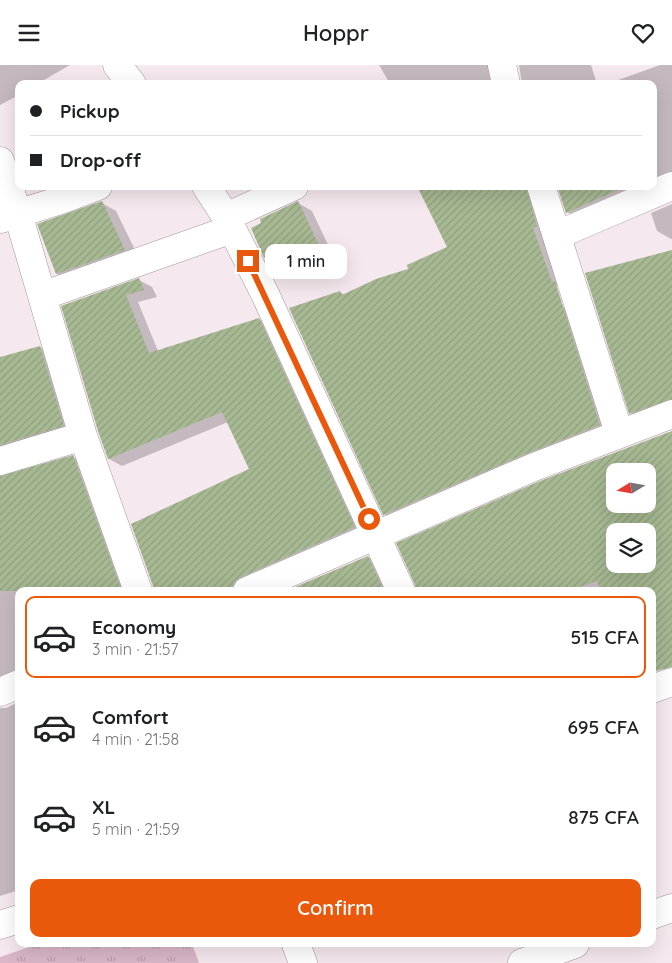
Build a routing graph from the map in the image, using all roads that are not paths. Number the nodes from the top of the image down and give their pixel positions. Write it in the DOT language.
graph roads {
  1 [pos="117,65"];
  2 [pos="502,65"];
  3 [pos="129,80"];
  4 [pos="505,80"];
  5 [pos="0,161"];
  6 [pos="672,186"];
  7 [pos="87,190"];
  8 [pos="208,190"];
  9 [pos="287,190"];
  10 [pos="542,190"];
  11 [pos="9,217"];
  12 [pos="229,223"];
  13 [pos="558,235"];
  14 [pos="42,296"];
  15 [pos="672,414"];
  16 [pos="619,433"];
  17 [pos="83,436"];
  18 [pos="0,461"];
  19 [pos="377,536"];
  20 [pos="137,587"];
  21 [pos="256,587"];
  22 [pos="399,587"];
  23 [pos="672,682"];
  24 [pos="15,686"];
  25 [pos="656,688"];
  26 [pos="0,692"];
  27 [pos="672,908"];
  28 [pos="656,914"];
  29 [pos="15,920"];
  30 [pos="0,925"];
  31 [pos="297,947"];
  32 [pos="567,947"];
  33 [pos="303,963"];
  34 [pos="522,963"];
  1 -- 3 [label="main road"];
  2 -- 4 [label="main road"];
  5 -- 11 [label="main road"];
  6 -- 13 [label="main road"];
  7 -- 11 [label="main road"];
  8 -- 12 [label="main road"];
  9 -- 12 [label="main road"];
  10 -- 13 [label="main road"];
  11 -- 14 [label="main road"];
  12 -- 14 [label="main road"];
  12 -- 19 [label="main road"];
  13 -- 16 [label="main road"];
  14 -- 17 [label="main road"];
  15 -- 16 [label="main road"];
  16 -- 19 [label="main road"];
  17 -- 18 [label="main road"];
  17 -- 20 [label="main road"];
  19 -- 21 [label="main road"];
  19 -- 22 [label="main road"];
  23 -- 25 [label="main road"];
  24 -- 26 [label="main road"];
  27 -- 28 [label="main road"];
  29 -- 30 [label="main road"];
  31 -- 33 [label="main road"];
  32 -- 34 [label="main road"];
}
